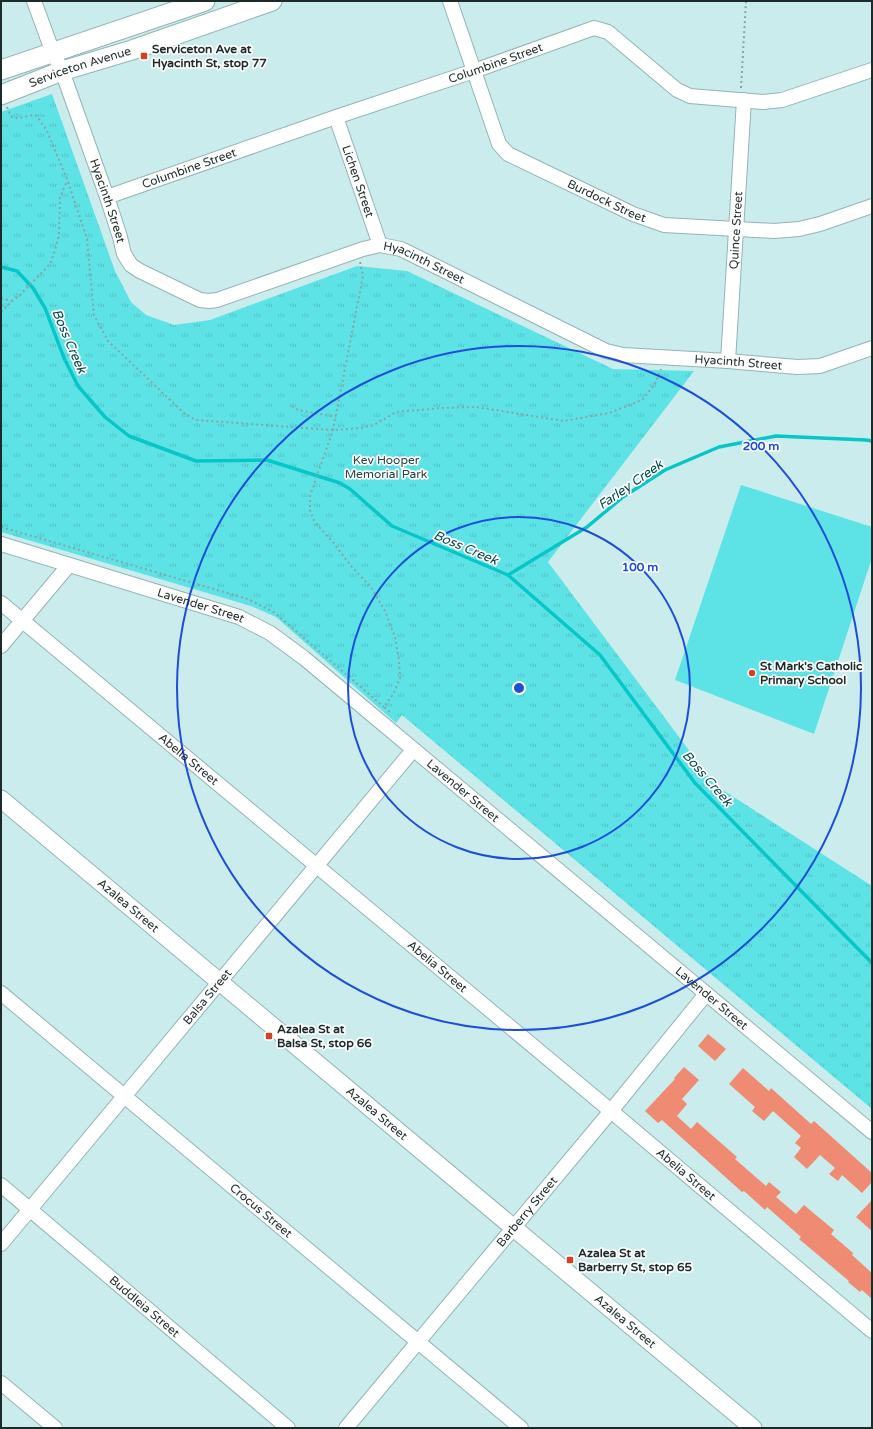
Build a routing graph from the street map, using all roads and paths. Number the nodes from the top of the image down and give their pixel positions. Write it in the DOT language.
graph roads {
  1 [pos="34,1"];
  2 [pos="205,1"];
  3 [pos="272,1"];
  4 [pos="450,1"];
  5 [pos="746,1"];
  6 [pos="53,54"];
  7 [pos="1,70"];
  8 [pos="872,70"];
  9 [pos="474,71"];
  10 [pos="62,72"];
  11 [pos="2,94"];
  12 [pos="744,100"];
  13 [pos="336,117"];
  14 [pos="67,180"];
  15 [pos="107,197"];
  16 [pos="872,206"];
  17 [pos="736,229"];
  18 [pos="380,245"];
  19 [pos="357,251"];
  20 [pos="1,298"];
  21 [pos="12,301"];
  22 [pos="1,312"];
  23 [pos="872,348"];
  24 [pos="665,357"];
  25 [pos="728,360"];
  26 [pos="292,406"];
  27 [pos="336,417"];
  28 [pos="333,430"];
  29 [pos="1,544"];
  30 [pos="69,565"];
  31 [pos="1,603"];
  32 [pos="22,621"];
  33 [pos="1,646"];
  34 [pos="394,716"];
  35 [pos="413,750"];
  36 [pos="1,799"];
  37 [pos="316,867"];
  38 [pos="220,981"];
  39 [pos="1,993"];
  40 [pos="706,994"];
  41 [pos="124,1097"];
  42 [pos="611,1112"];
  43 [pos="872,1132"];
  44 [pos="1,1185"];
  45 [pos="30,1209"];
  46 [pos="514,1228"];
  47 [pos="1,1244"];
  48 [pos="872,1331"];
  49 [pos="419,1342"];
  50 [pos="1,1383"];
  51 [pos="55,1428"];
  52 [pos="288,1428"];
  53 [pos="346,1428"];
  54 [pos="521,1428"];
  55 [pos="753,1428"];
  1 -- 6 [label="street, Hyacinth Street"];
  2 -- 6 [label="main road, Serviceton Avenue"];
  3 -- 10 [label="main road, Serviceton Avenue"];
  4 -- 9 [label="street, Burdock Street"];
  5 -- 12 [label="path"];
  6 -- 7 [label="main road, Serviceton Avenue"];
  6 -- 10 [label="street, Hyacinth Street"];
  8 -- 12 [label="street, Columbine Street"];
  9 -- 12 [label="street, Columbine Street"];
  9 -- 13 [label="street, Columbine Street"];
  9 -- 17 [label="street, Burdock Street"];
  10 -- 11 [label="main road, Serviceton Avenue"];
  10 -- 15 [label="street, Hyacinth Street"];
  11 -- 14 [label="path"];
  12 -- 17 [label="street, Quince Street"];
  13 -- 15 [label="street, Columbine Street"];
  13 -- 18 [label="street, Lichen Street"];
  14 -- 21 [label="path"];
  14 -- 28 [label="path"];
  15 -- 19 [label="street, Hyacinth Street"];
  16 -- 17 [label="street, Burdock Street"];
  17 -- 25 [label="street, Quince Street"];
  18 -- 19 [label="street, Hyacinth Street"];
  18 -- 24 [label="street, Hyacinth Street"];
  19 -- 27 [label="path"];
  20 -- 21 [label="path"];
  21 -- 22 [label="path"];
  23 -- 25 [label="street, Hyacinth Street"];
  24 -- 25 [label="street, Hyacinth Street"];
  24 -- 28 [label="path"];
  26 -- 27 [label="path"];
  27 -- 28 [label="path"];
  28 -- 34 [label="path"];
  29 -- 30 [label="street, Lavender Street"];
  30 -- 32 [label="street"];
  30 -- 35 [label="street, Lavender Street"];
  31 -- 32 [label="street, Abelia Street"];
  32 -- 33 [label="street"];
  32 -- 37 [label="street, Abelia Street"];
  35 -- 37 [label="street, Balsa Street"];
  35 -- 40 [label="street, Lavender Street"];
  36 -- 38 [label="street, Azalea Street"];
  37 -- 38 [label="street, Balsa Street"];
  37 -- 42 [label="street, Abelia Street"];
  38 -- 41 [label="street, Balsa Street"];
  38 -- 46 [label="street, Azalea Street"];
  39 -- 41 [label="street, Crocus Street"];
  40 -- 42 [label="street, Barberry Street"];
  40 -- 43 [label="street, Lavender Street"];
  41 -- 45 [label="street, Balsa Street"];
  41 -- 49 [label="street, Crocus Street"];
  42 -- 46 [label="street, Barberry Street"];
  42 -- 48 [label="street, Abelia Street"];
  44 -- 45 [label="street, Buddleia Street"];
  45 -- 47 [label="street, Balsa Street"];
  45 -- 52 [label="street, Buddleia Street"];
  46 -- 49 [label="street, Barberry Street"];
  46 -- 55 [label="street, Azalea Street"];
  49 -- 53 [label="street, Barberry Street"];
  49 -- 54 [label="street, Crocus Street"];
  50 -- 51 [label="street"];
}
